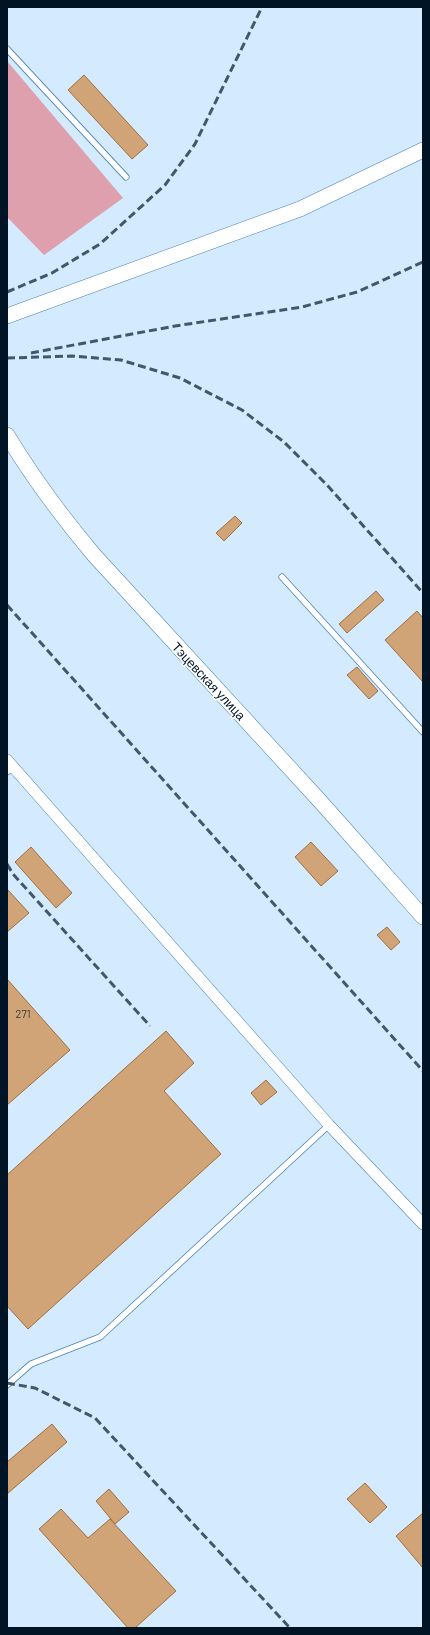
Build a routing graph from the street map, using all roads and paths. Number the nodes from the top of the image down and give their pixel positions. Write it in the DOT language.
graph roads {
  1 [pos="7,49"];
  2 [pos="423,150"];
  3 [pos="126,177"];
  4 [pos="7,316"];
  5 [pos="7,435"];
  6 [pos="282,577"];
  7 [pos="423,732"];
  8 [pos="9,766"];
  9 [pos="423,917"];
  10 [pos="329,1125"];
  11 [pos="423,1224"];
  12 [pos="7,1385"];
  1 -- 3 [label="lane"];
  2 -- 4 [label="street"];
  5 -- 9 [label="street, Тэцевская улица"];
  6 -- 7 [label="lane"];
  8 -- 10 [label="street"];
  10 -- 11 [label="street"];
  10 -- 12 [label="lane"];
}
